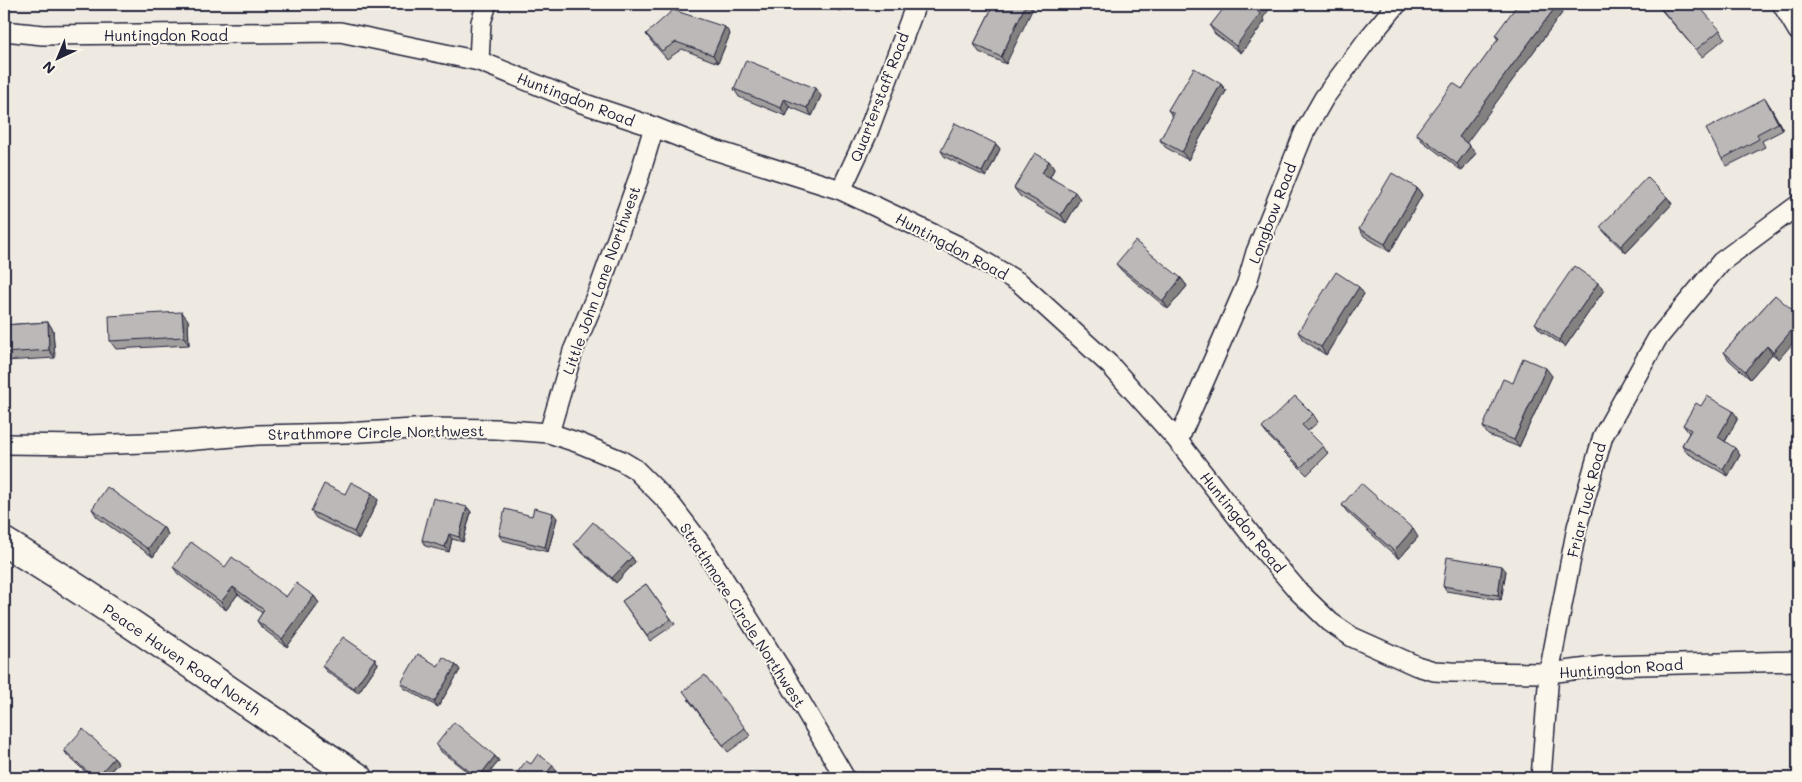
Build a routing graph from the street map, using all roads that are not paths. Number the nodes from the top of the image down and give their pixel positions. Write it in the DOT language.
graph roads {
  1 [pos="487,4"];
  2 [pos="916,4"];
  3 [pos="1397,4"];
  4 [pos="1782,4"];
  5 [pos="4,31"];
  6 [pos="1798,31"];
  7 [pos="479,61"];
  8 [pos="654,127"];
  9 [pos="841,190"];
  10 [pos="1798,205"];
  11 [pos="549,432"];
  12 [pos="1178,441"];
  13 [pos="4,444"];
  14 [pos="4,542"];
  15 [pos="1798,660"];
  16 [pos="1549,673"];
  17 [pos="359,778"];
  18 [pos="845,778"];
  19 [pos="1542,778"];
  1 -- 7 [label="street"];
  2 -- 9 [label="street, Quarterstaff Road"];
  3 -- 12 [label="street, Longbow Road"];
  4 -- 6 [label="street"];
  5 -- 7 [label="street, Huntingdon Road"];
  7 -- 8 [label="street, Huntingdon Road"];
  8 -- 9 [label="street, Huntingdon Road"];
  8 -- 11 [label="street, Little John Lane Northwest"];
  9 -- 12 [label="street, Huntingdon Road"];
  10 -- 16 [label="street, Friar Tuck Road"];
  11 -- 13 [label="street, Strathmore Circle Northwest"];
  11 -- 18 [label="street, Strathmore Circle Northwest"];
  12 -- 16 [label="street, Huntingdon Road"];
  14 -- 17 [label="main road, Peace Haven Road North"];
  15 -- 16 [label="street, Huntingdon Road"];
  16 -- 19 [label="street, Friar Tuck Road"];
}
